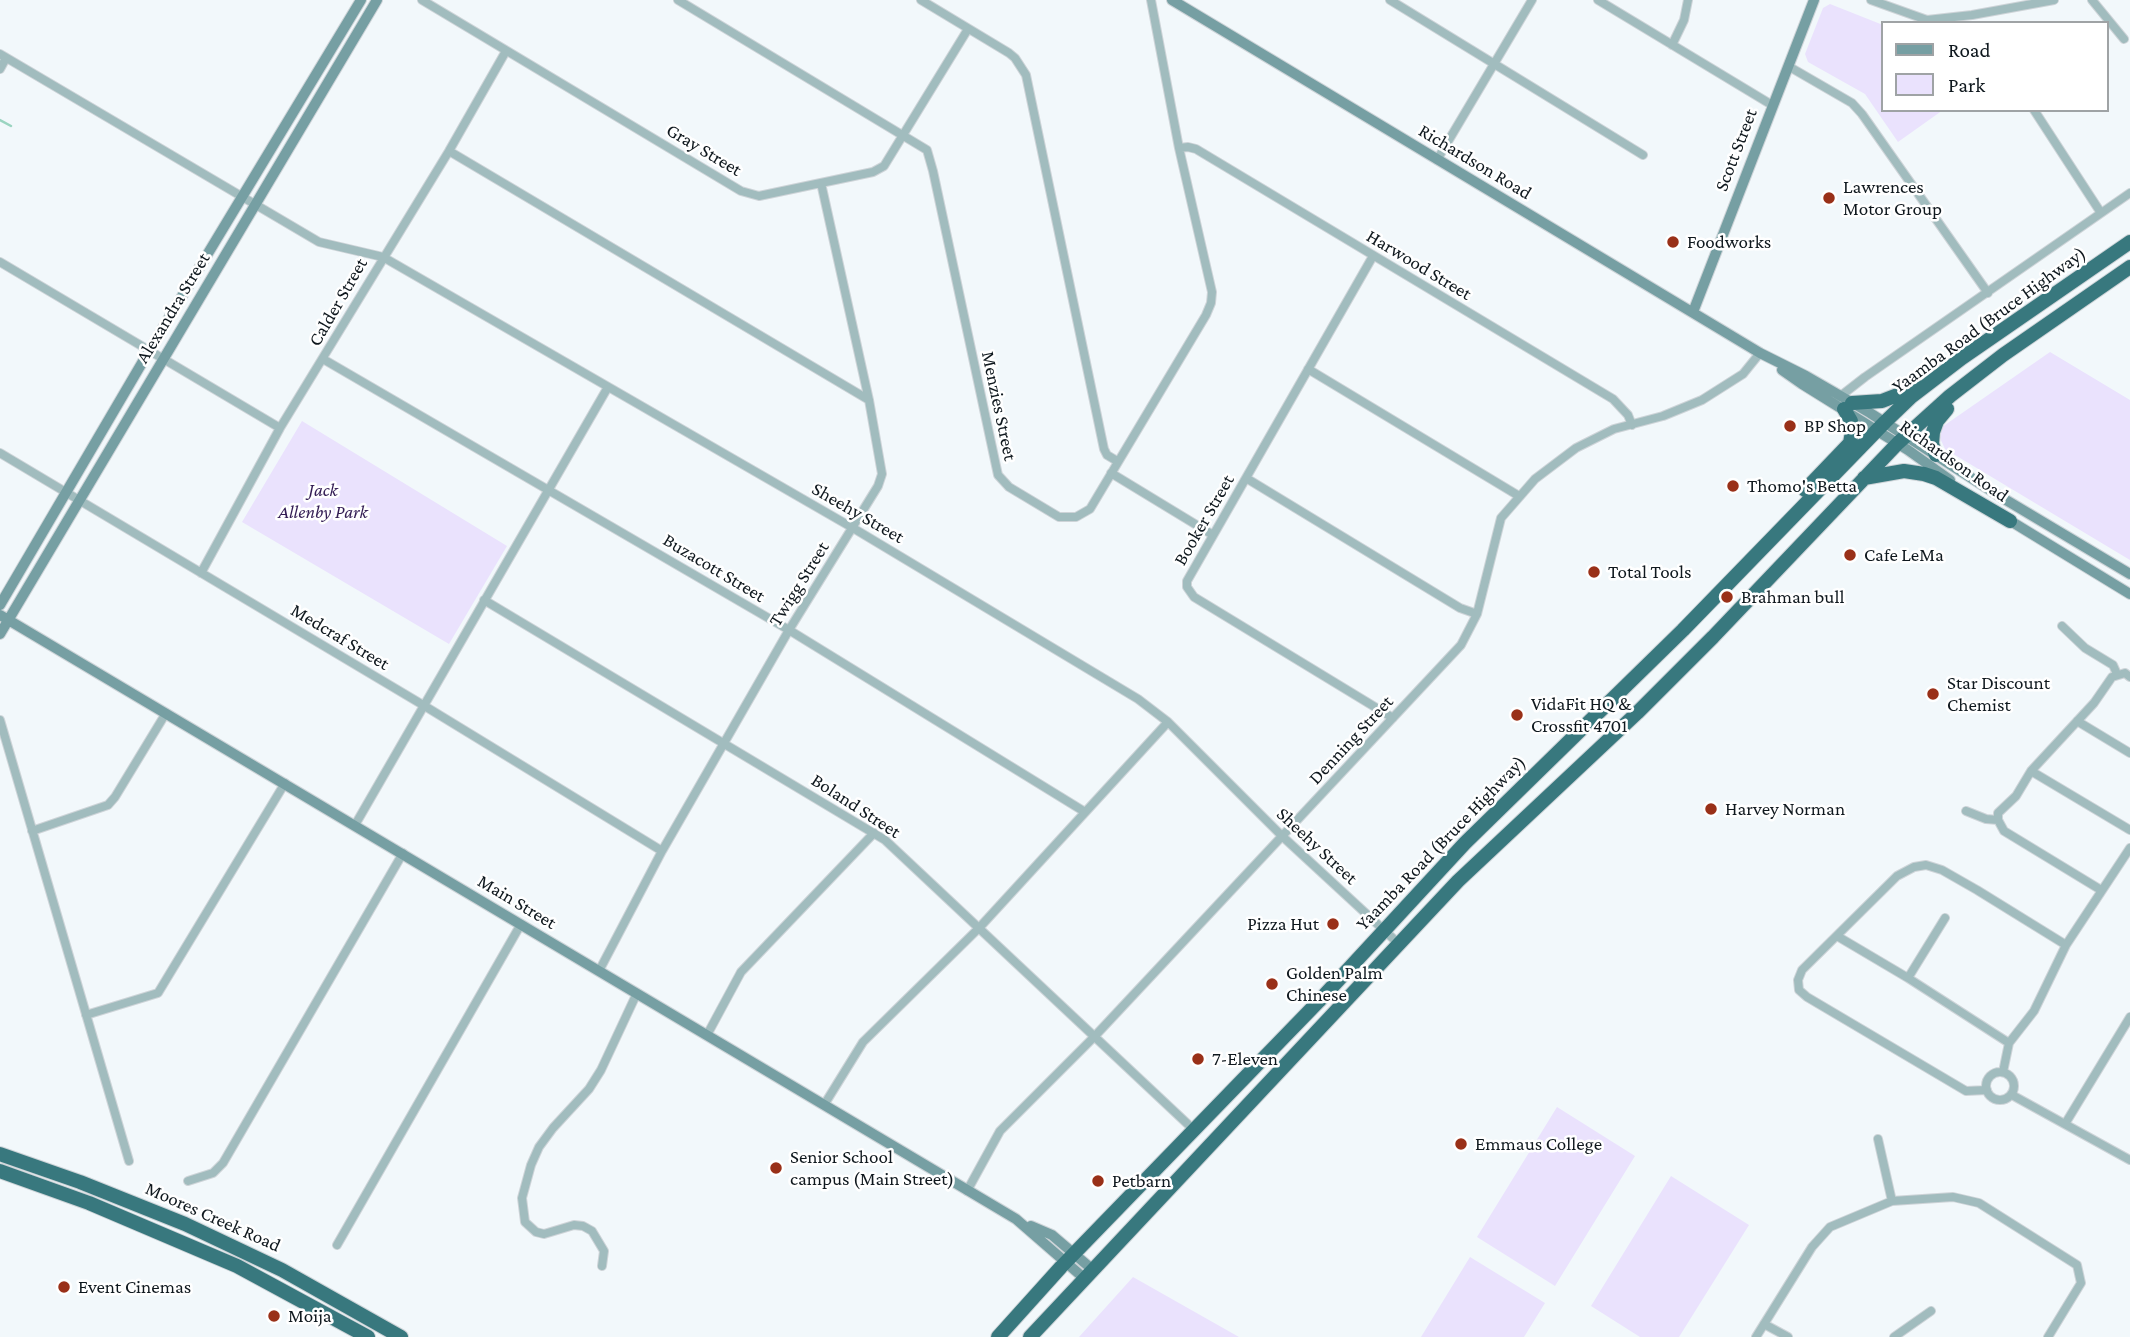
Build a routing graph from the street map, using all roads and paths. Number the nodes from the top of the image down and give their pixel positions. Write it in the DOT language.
graph roads {
  1 [pos="361,0"];
  2 [pos="377,0"];
  3 [pos="422,0"];
  4 [pos="678,0"];
  5 [pos="921,0"];
  6 [pos="1151,0"];
  7 [pos="1390,0"];
  8 [pos="1532,0"];
  9 [pos="1598,0"];
  10 [pos="1688,0"];
  11 [pos="1814,0"];
  12 [pos="1871,0"];
  13 [pos="2054,0"];
  14 [pos="2092,0"];
  15 [pos="1178,1"];
  16 [pos="1974,19"];
  17 [pos="968,29"];
  18 [pos="2124,39"];
  19 [pos="1672,45"];
  20 [pos="506,51"];
  21 [pos="3,56"];
  22 [pos="1493,64"];
  23 [pos="1788,66"];
  24 [pos="0,69"];
  25 [pos="1772,105"];
  26 [pos="2035,112"];
  27 [pos="903,135"];
  28 [pos="1179,148"];
  29 [pos="449,151"];
  30 [pos="1643,155"];
  31 [pos="1437,160"];
  32 [pos="821,183"];
  33 [pos="2130,193"];
  34 [pos="243,197"];
  35 [pos="255,205"];
  36 [pos="2101,213"];
  37 [pos="2130,242"];
  38 [pos="1373,256"];
  39 [pos="383,257"];
  40 [pos="0,262"];
  41 [pos="2130,267"];
  42 [pos="1988,293"];
  43 [pos="1693,313"];
  44 [pos="149,351"];
  45 [pos="1760,353"];
  46 [pos="2003,355"];
  47 [pos="163,358"];
  48 [pos="323,359"];
  49 [pos="1308,369"];
  50 [pos="1933,380"];
  51 [pos="608,387"];
  52 [pos="869,400"];
  53 [pos="1843,403"];
  54 [pos="1632,425"];
  55 [pos="1881,426"];
  56 [pos="279,428"];
  57 [pos="1902,440"];
  58 [pos="0,453"];
  59 [pos="1936,455"];
  60 [pos="1117,461"];
  61 [pos="1111,473"];
  62 [pos="1246,478"];
  63 [pos="1864,478"];
  64 [pos="549,489"];
  65 [pos="66,493"];
  66 [pos="1519,496"];
  67 [pos="80,501"];
  68 [pos="1788,520"];
  69 [pos="2010,521"];
  70 [pos="853,528"];
  71 [pos="1213,535"];
  72 [pos="201,573"];
  73 [pos="2130,573"];
  74 [pos="2130,594"];
  75 [pos="484,600"];
  76 [pos="0,605"];
  77 [pos="1477,614"];
  78 [pos="4,618"];
  79 [pos="2062,626"];
  80 [pos="789,630"];
  81 [pos="0,634"];
  82 [pos="2117,674"];
  83 [pos="2130,677"];
  84 [pos="423,705"];
  85 [pos="166,713"];
  86 [pos="1393,718"];
  87 [pos="0,720"];
  88 [pos="2077,721"];
  89 [pos="1168,722"];
  90 [pos="724,743"];
  91 [pos="2130,753"];
  92 [pos="2031,771"];
  93 [pos="285,783"];
  94 [pos="1966,811"];
  95 [pos="1085,812"];
  96 [pos="1998,820"];
  97 [pos="355,825"];
  98 [pos="2130,830"];
  99 [pos="32,831"];
  100 [pos="874,834"];
  101 [pos="1282,836"];
  102 [pos="2130,848"];
  103 [pos="662,851"];
  104 [pos="403,853"];
  105 [pos="2101,890"];
  106 [pos="1945,918"];
  107 [pos="521,924"];
  108 [pos="979,928"];
  109 [pos="1383,929"];
  110 [pos="1837,936"];
  111 [pos="1399,943"];
  112 [pos="2066,945"];
  113 [pos="599,971"];
  114 [pos="1908,978"];
  115 [pos="637,993"];
  116 [pos="86,1015"];
  117 [pos="2130,1017"];
  118 [pos="2127,1030"];
  119 [pos="707,1035"];
  120 [pos="1094,1037"];
  121 [pos="2009,1043"];
  122 [pos="2003,1072"];
  123 [pos="1987,1090"];
  124 [pos="2012,1095"];
  125 [pos="824,1105"];
  126 [pos="2065,1124"];
  127 [pos="1194,1130"];
  128 [pos="1878,1139"];
  129 [pos="0,1154"];
  130 [pos="2130,1160"];
  131 [pos="129,1161"];
  132 [pos="0,1171"];
  133 [pos="188,1181"];
  134 [pos="967,1191"];
  135 [pos="1892,1201"];
  136 [pos="337,1245"];
  137 [pos="1070,1258"];
  138 [pos="602,1266"];
  139 [pos="1089,1275"];
  140 [pos="1931,1311"];
  141 [pos="1764,1324"];
  142 [pos="368,1337"];
  143 [pos="401,1337"];
  144 [pos="998,1337"];
  145 [pos="1030,1337"];
  146 [pos="1756,1337"];
  147 [pos="1787,1337"];
  148 [pos="1894,1337"];
  149 [pos="2048,1337"];
  1 -- 34 [label="main road, Alexandra Street"];
  2 -- 35 [label="main road, Alexandra Street"];
  3 -- 20 [label="street, Gray Street"];
  4 -- 27 [label="street, Menzies Street"];
  5 -- 17 [label="street"];
  6 -- 28 [label="street, Menzies Street"];
  7 -- 22 [label="street"];
  8 -- 22 [label="street"];
  9 -- 19 [label="street"];
  10 -- 19 [label="street"];
  11 -- 23 [label="main road, Scott Street"];
  12 -- 16 [label="street"];
  13 -- 16 [label="street"];
  14 -- 18 [label="street"];
  15 -- 31 [label="main road, Richardson Road"];
  17 -- 27 [label="street, Gray Street"];
  17 -- 60 [label="street"];
  19 -- 25 [label="street"];
  20 -- 29 [label="street, Calder Street"];
  20 -- 32 [label="street, Gray Street"];
  21 -- 24 [label="street"];
  21 -- 34 [label="street, Sheehy Street"];
  22 -- 30 [label="street"];
  22 -- 31 [label="street"];
  23 -- 25 [label="main road, Scott Street"];
  23 -- 42 [label="street"];
  25 -- 43 [label="main road, Scott Street"];
  26 -- 36 [label="street"];
  27 -- 32 [label="street, Gray Street"];
  27 -- 61 [label="street, Menzies Street"];
  28 -- 38 [label="street, Harwood Street"];
  28 -- 60 [label="street, Menzies Street"];
  29 -- 39 [label="street, Calder Street"];
  29 -- 52 [label="street"];
  31 -- 43 [label="main road, Richardson Road"];
  32 -- 52 [label="street, Twigg Street"];
  33 -- 36 [label="street"];
  34 -- 35 [label="street, Sheehy Street"];
  34 -- 44 [label="main road, Alexandra Street"];
  35 -- 39 [label="street, Sheehy Street"];
  35 -- 47 [label="main road, Alexandra Street"];
  36 -- 42 [label="street"];
  37 -- 50 [label="highway, Yaamba Road (Bruce Highway)"];
  38 -- 49 [label="street, Booker Street"];
  38 -- 54 [label="street, Harwood Street"];
  39 -- 48 [label="street, Calder Street"];
  39 -- 51 [label="street, Sheehy Street"];
  40 -- 44 [label="street"];
  41 -- 46 [label="highway, Yaamba Road (Bruce Highway)"];
  42 -- 53 [label="street"];
  43 -- 45 [label="main road, Richardson Road"];
  44 -- 47 [label="street"];
  44 -- 65 [label="main road, Alexandra Street"];
  45 -- 53 [label="main road, Richardson Road"];
  45 -- 54 [label="street, Denning Street"];
  46 -- 57 [label="highway, Yaamba Road (Bruce Highway)"];
  46 -- 59 [label="highway"];
  47 -- 56 [label="street"];
  47 -- 67 [label="main road, Alexandra Street"];
  48 -- 56 [label="street, Calder Street"];
  48 -- 64 [label="street, Buzacott Street"];
  49 -- 62 [label="street, Booker Street"];
  49 -- 66 [label="street"];
  50 -- 53 [label="highway"];
  50 -- 55 [label="highway, Yaamba Road (Bruce Highway)"];
  51 -- 64 [label="street"];
  51 -- 70 [label="street, Sheehy Street"];
  52 -- 70 [label="street, Twigg Street"];
  53 -- 55 [label="main road, Richardson Road"];
  53 -- 68 [label="highway"];
  54 -- 66 [label="street, Denning Street"];
  55 -- 57 [label="main road, Richardson Road"];
  55 -- 68 [label="highway, Yaamba Road (Bruce Highway)"];
  56 -- 72 [label="street, Calder Street"];
  57 -- 59 [label="main road, Richardson Road"];
  57 -- 63 [label="highway, Yaamba Road (Bruce Highway)"];
  57 -- 69 [label="main road, Richardson Road"];
  58 -- 65 [label="street, Medcraf Street"];
  59 -- 73 [label="main road, Richardson Road"];
  60 -- 61 [label="street, Menzies Street"];
  61 -- 71 [label="street"];
  62 -- 71 [label="street, Booker Street"];
  62 -- 77 [label="street"];
  63 -- 69 [label="highway"];
  63 -- 111 [label="highway, Yaamba Road (Bruce Highway)"];
  64 -- 75 [label="street"];
  64 -- 80 [label="street, Buzacott Street"];
  65 -- 67 [label="street, Medcraf Street"];
  65 -- 76 [label="main road, Alexandra Street"];
  66 -- 77 [label="street, Denning Street"];
  67 -- 72 [label="street, Medcraf Street"];
  67 -- 78 [label="main road, Alexandra Street"];
  68 -- 109 [label="highway, Yaamba Road (Bruce Highway)"];
  69 -- 74 [label="main road, Richardson Road"];
  70 -- 80 [label="street, Twigg Street"];
  70 -- 89 [label="street, Sheehy Street"];
  71 -- 86 [label="street, Booker Street"];
  72 -- 84 [label="street, Medcraf Street"];
  75 -- 84 [label="street"];
  75 -- 90 [label="street, Boland Street"];
  77 -- 86 [label="street, Denning Street"];
  78 -- 81 [label="main road, Alexandra Street"];
  78 -- 85 [label="main road, Main Street"];
  79 -- 82 [label="street"];
  80 -- 90 [label="street, Twigg Street"];
  80 -- 95 [label="street, Buzacott Street"];
  82 -- 83 [label="street"];
  82 -- 88 [label="street"];
  84 -- 97 [label="street"];
  84 -- 103 [label="street, Medcraf Street"];
  85 -- 93 [label="main road, Main Street"];
  85 -- 99 [label="street"];
  86 -- 101 [label="street, Denning Street"];
  87 -- 99 [label="street"];
  88 -- 91 [label="street"];
  88 -- 92 [label="street"];
  89 -- 95 [label="street"];
  89 -- 101 [label="street, Sheehy Street"];
  90 -- 100 [label="street, Boland Street"];
  90 -- 103 [label="street, Twigg Street"];
  92 -- 96 [label="street"];
  92 -- 98 [label="street"];
  93 -- 97 [label="main road, Main Street"];
  93 -- 116 [label="street"];
  94 -- 96 [label="street"];
  95 -- 108 [label="street"];
  96 -- 105 [label="street"];
  97 -- 104 [label="main road, Main Street"];
  99 -- 116 [label="street"];
  100 -- 108 [label="street, Boland Street"];
  100 -- 119 [label="street"];
  101 -- 109 [label="street, Sheehy Street"];
  101 -- 120 [label="street, Denning Street"];
  102 -- 105 [label="street"];
  103 -- 113 [label="street, Twigg Street"];
  104 -- 107 [label="main road, Main Street"];
  104 -- 133 [label="street"];
  105 -- 112 [label="street"];
  106 -- 114 [label="street"];
  107 -- 113 [label="main road, Main Street"];
  107 -- 136 [label="street"];
  108 -- 120 [label="street, Boland Street"];
  108 -- 125 [label="street"];
  109 -- 111 [label="street, Sheehy Street"];
  109 -- 127 [label="highway, Yaamba Road (Bruce Highway)"];
  110 -- 112 [label="street"];
  110 -- 114 [label="street"];
  110 -- 123 [label="street"];
  111 -- 139 [label="highway, Yaamba Road (Bruce Highway)"];
  112 -- 121 [label="street"];
  113 -- 115 [label="main road, Main Street"];
  114 -- 121 [label="street"];
  115 -- 119 [label="main road, Main Street"];
  115 -- 138 [label="street"];
  116 -- 131 [label="street"];
  117 -- 118 [label="street"];
  118 -- 126 [label="street"];
  119 -- 125 [label="main road, Main Street"];
  120 -- 127 [label="street, Boland Street"];
  120 -- 134 [label="street, Denning Street"];
  121 -- 122 [label="street"];
  122 -- 123 [label="street"];
  122 -- 124 [label="street"];
  123 -- 124 [label="street"];
  124 -- 126 [label="street"];
  125 -- 134 [label="main road, Main Street"];
  126 -- 130 [label="street"];
  127 -- 137 [label="highway, Yaamba Road (Bruce Highway)"];
  128 -- 135 [label="street"];
  129 -- 143 [label="highway, Moores Creek Road"];
  132 -- 142 [label="highway, Moores Creek Road"];
  134 -- 137 [label="main road, Main Street"];
  135 -- 141 [label="street"];
  135 -- 149 [label="street"];
  137 -- 139 [label="main road, Main Street"];
  137 -- 144 [label="highway, Yaamba Road (Bruce Highway)"];
  139 -- 145 [label="highway, Yaamba Road (Bruce Highway)"];
  140 -- 148 [label="street"];
  141 -- 146 [label="street"];
  141 -- 147 [label="street"];
}
